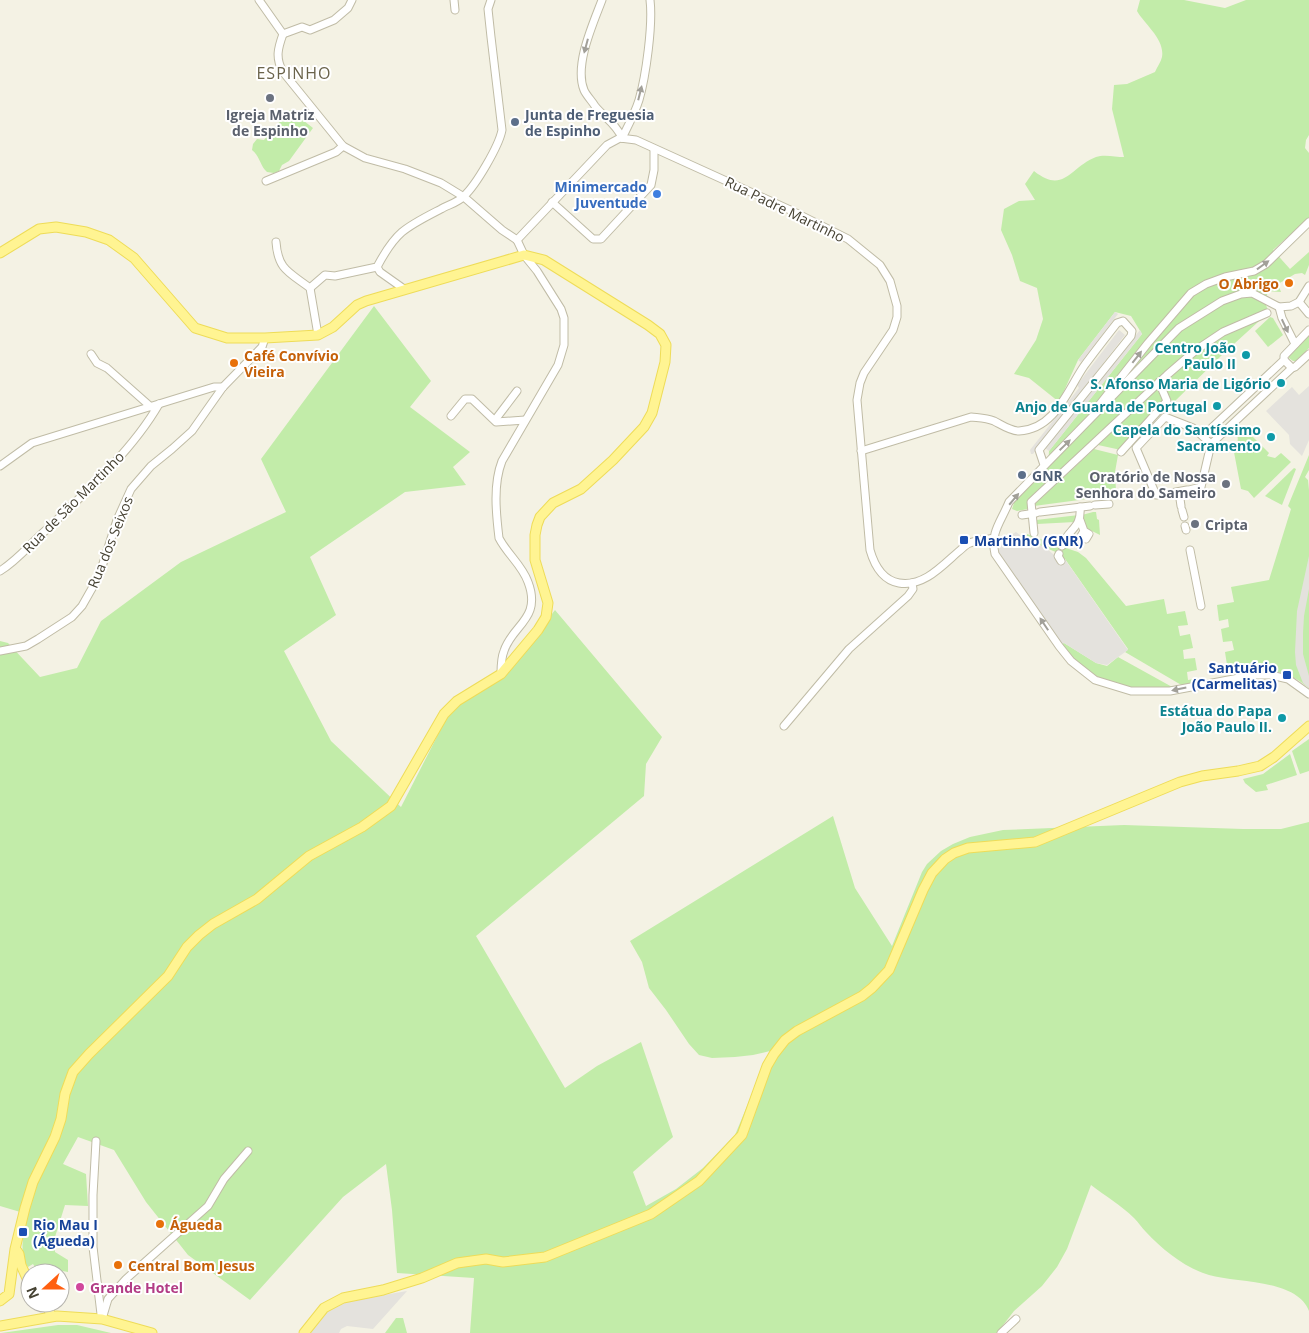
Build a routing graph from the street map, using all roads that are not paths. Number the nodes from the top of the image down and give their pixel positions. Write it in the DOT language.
graph roads {
  1 [pos="259,0"];
  2 [pos="352,0"];
  3 [pos="454,0"];
  4 [pos="491,0"];
  5 [pos="602,0"];
  6 [pos="650,0"];
  7 [pos="455,10"];
  8 [pos="283,34"];
  9 [pos="622,138"];
  10 [pos="343,146"];
  11 [pos="654,149"];
  12 [pos="266,181"];
  13 [pos="464,197"];
  14 [pos="552,202"];
  15 [pos="1309,222"];
  16 [pos="517,240"];
  17 [pos="276,242"];
  18 [pos="0,253"];
  19 [pos="524,255"];
  20 [pos="377,267"];
  21 [pos="1309,286"];
  22 [pos="310,288"];
  23 [pos="404,289"];
  24 [pos="1299,302"];
  25 [pos="1279,307"];
  26 [pos="1268,313"];
  27 [pos="1309,314"];
  28 [pos="1309,330"];
  29 [pos="318,335"];
  30 [pos="265,338"];
  31 [pos="1295,344"];
  32 [pos="91,354"];
  33 [pos="1309,354"];
  34 [pos="1284,360"];
  35 [pos="1292,368"];
  36 [pos="1159,382"];
  37 [pos="223,387"];
  38 [pos="517,391"];
  39 [pos="159,404"];
  40 [pos="151,406"];
  41 [pos="451,416"];
  42 [pos="495,420"];
  43 [pos="525,420"];
  44 [pos="1087,424"];
  45 [pos="1198,432"];
  46 [pos="1211,444"];
  47 [pos="861,451"];
  48 [pos="1121,452"];
  49 [pos="1044,465"];
  50 [pos="0,466"];
  51 [pos="1185,491"];
  52 [pos="1109,504"];
  53 [pos="1080,507"];
  54 [pos="1037,513"];
  55 [pos="1022,515"];
  56 [pos="1184,519"];
  57 [pos="1080,520"];
  58 [pos="1084,531"];
  59 [pos="1034,533"];
  60 [pos="993,538"];
  61 [pos="1062,546"];
  62 [pos="1190,550"];
  63 [pos="0,571"];
  64 [pos="912,583"];
  65 [pos="1201,606"];
  66 [pos="0,651"];
  67 [pos="501,674"];
  68 [pos="1309,694"];
  69 [pos="784,726"];
  70 [pos="1309,726"];
  71 [pos="96,1141"];
  72 [pos="248,1150"];
  73 [pos="15,1248"];
  74 [pos="20,1263"];
  75 [pos="0,1301"];
  76 [pos="50,1313"];
  77 [pos="51,1316"];
  78 [pos="102,1319"];
  79 [pos="1016,1319"];
  80 [pos="0,1326"];
  81 [pos="152,1333"];
  82 [pos="304,1333"];
  83 [pos="1001,1333"];
  1 -- 8 [label="street"];
  2 -- 8 [label="street"];
  3 -- 7 [label="street"];
  4 -- 13 [label="street"];
  5 -- 9 [label="street, one-way"];
  9 -- 6 [label="street, one-way"];
  8 -- 10 [label="street"];
  9 -- 11 [label="street, Rua Padre Martinho"];
  9 -- 14 [label="street"];
  10 -- 12 [label="street"];
  10 -- 13 [label="street"];
  11 -- 14 [label="street"];
  11 -- 47 [label="street, Rua Padre Martinho"];
  13 -- 16 [label="street"];
  13 -- 20 [label="street"];
  14 -- 16 [label="street"];
  44 -- 15 [label="street, one-way"];
  16 -- 19 [label="street"];
  17 -- 22 [label="street"];
  18 -- 30 [label="main road"];
  19 -- 23 [label="main road"];
  19 -- 43 [label="street"];
  19 -- 67 [label="main road"];
  20 -- 22 [label="street"];
  20 -- 23 [label="street"];
  21 -- 24 [label="street"];
  22 -- 29 [label="street"];
  23 -- 29 [label="main road"];
  24 -- 25 [label="street"];
  24 -- 27 [label="street"];
  25 -- 31 [label="street, one-way"];
  25 -- 44 [label="street"];
  26 -- 36 [label="street"];
  28 -- 31 [label="street"];
  29 -- 30 [label="main road"];
  30 -- 37 [label="street"];
  31 -- 34 [label="street"];
  32 -- 40 [label="street"];
  33 -- 35 [label="street"];
  34 -- 35 [label="street"];
  34 -- 45 [label="street"];
  35 -- 46 [label="street"];
  36 -- 48 [label="street"];
  36 -- 54 [label="street"];
  37 -- 39 [label="street"];
  37 -- 66 [label="street, Rua dos Seixos"];
  38 -- 42 [label="street"];
  39 -- 40 [label="street"];
  39 -- 63 [label="street, Rua de São Martinho"];
  40 -- 50 [label="street"];
  41 -- 42 [label="street"];
  42 -- 43 [label="street"];
  43 -- 67 [label="street"];
  49 -- 44 [label="street, one-way"];
  45 -- 46 [label="street"];
  45 -- 51 [label="street"];
  46 -- 51 [label="street"];
  47 -- 49 [label="street"];
  47 -- 64 [label="street, Rua Padre Martinho"];
  60 -- 49 [label="street, one-way"];
  51 -- 56 [label="street"];
  52 -- 53 [label="street"];
  53 -- 54 [label="street"];
  53 -- 57 [label="street"];
  54 -- 55 [label="street"];
  54 -- 59 [label="street"];
  57 -- 58 [label="street"];
  57 -- 61 [label="street"];
  60 -- 64 [label="street"];
  68 -- 60 [label="street, one-way"];
  62 -- 65 [label="street"];
  64 -- 69 [label="street"];
  67 -- 73 [label="main road"];
  70 -- 82 [label="main road"];
  71 -- 78 [label="street"];
  72 -- 78 [label="street"];
  73 -- 74 [label="main road"];
  73 -- 75 [label="main road"];
  76 -- 77 [label="main road"];
  77 -- 78 [label="main road"];
  77 -- 80 [label="main road"];
  78 -- 81 [label="main road"];
  79 -- 83 [label="street"];
}
